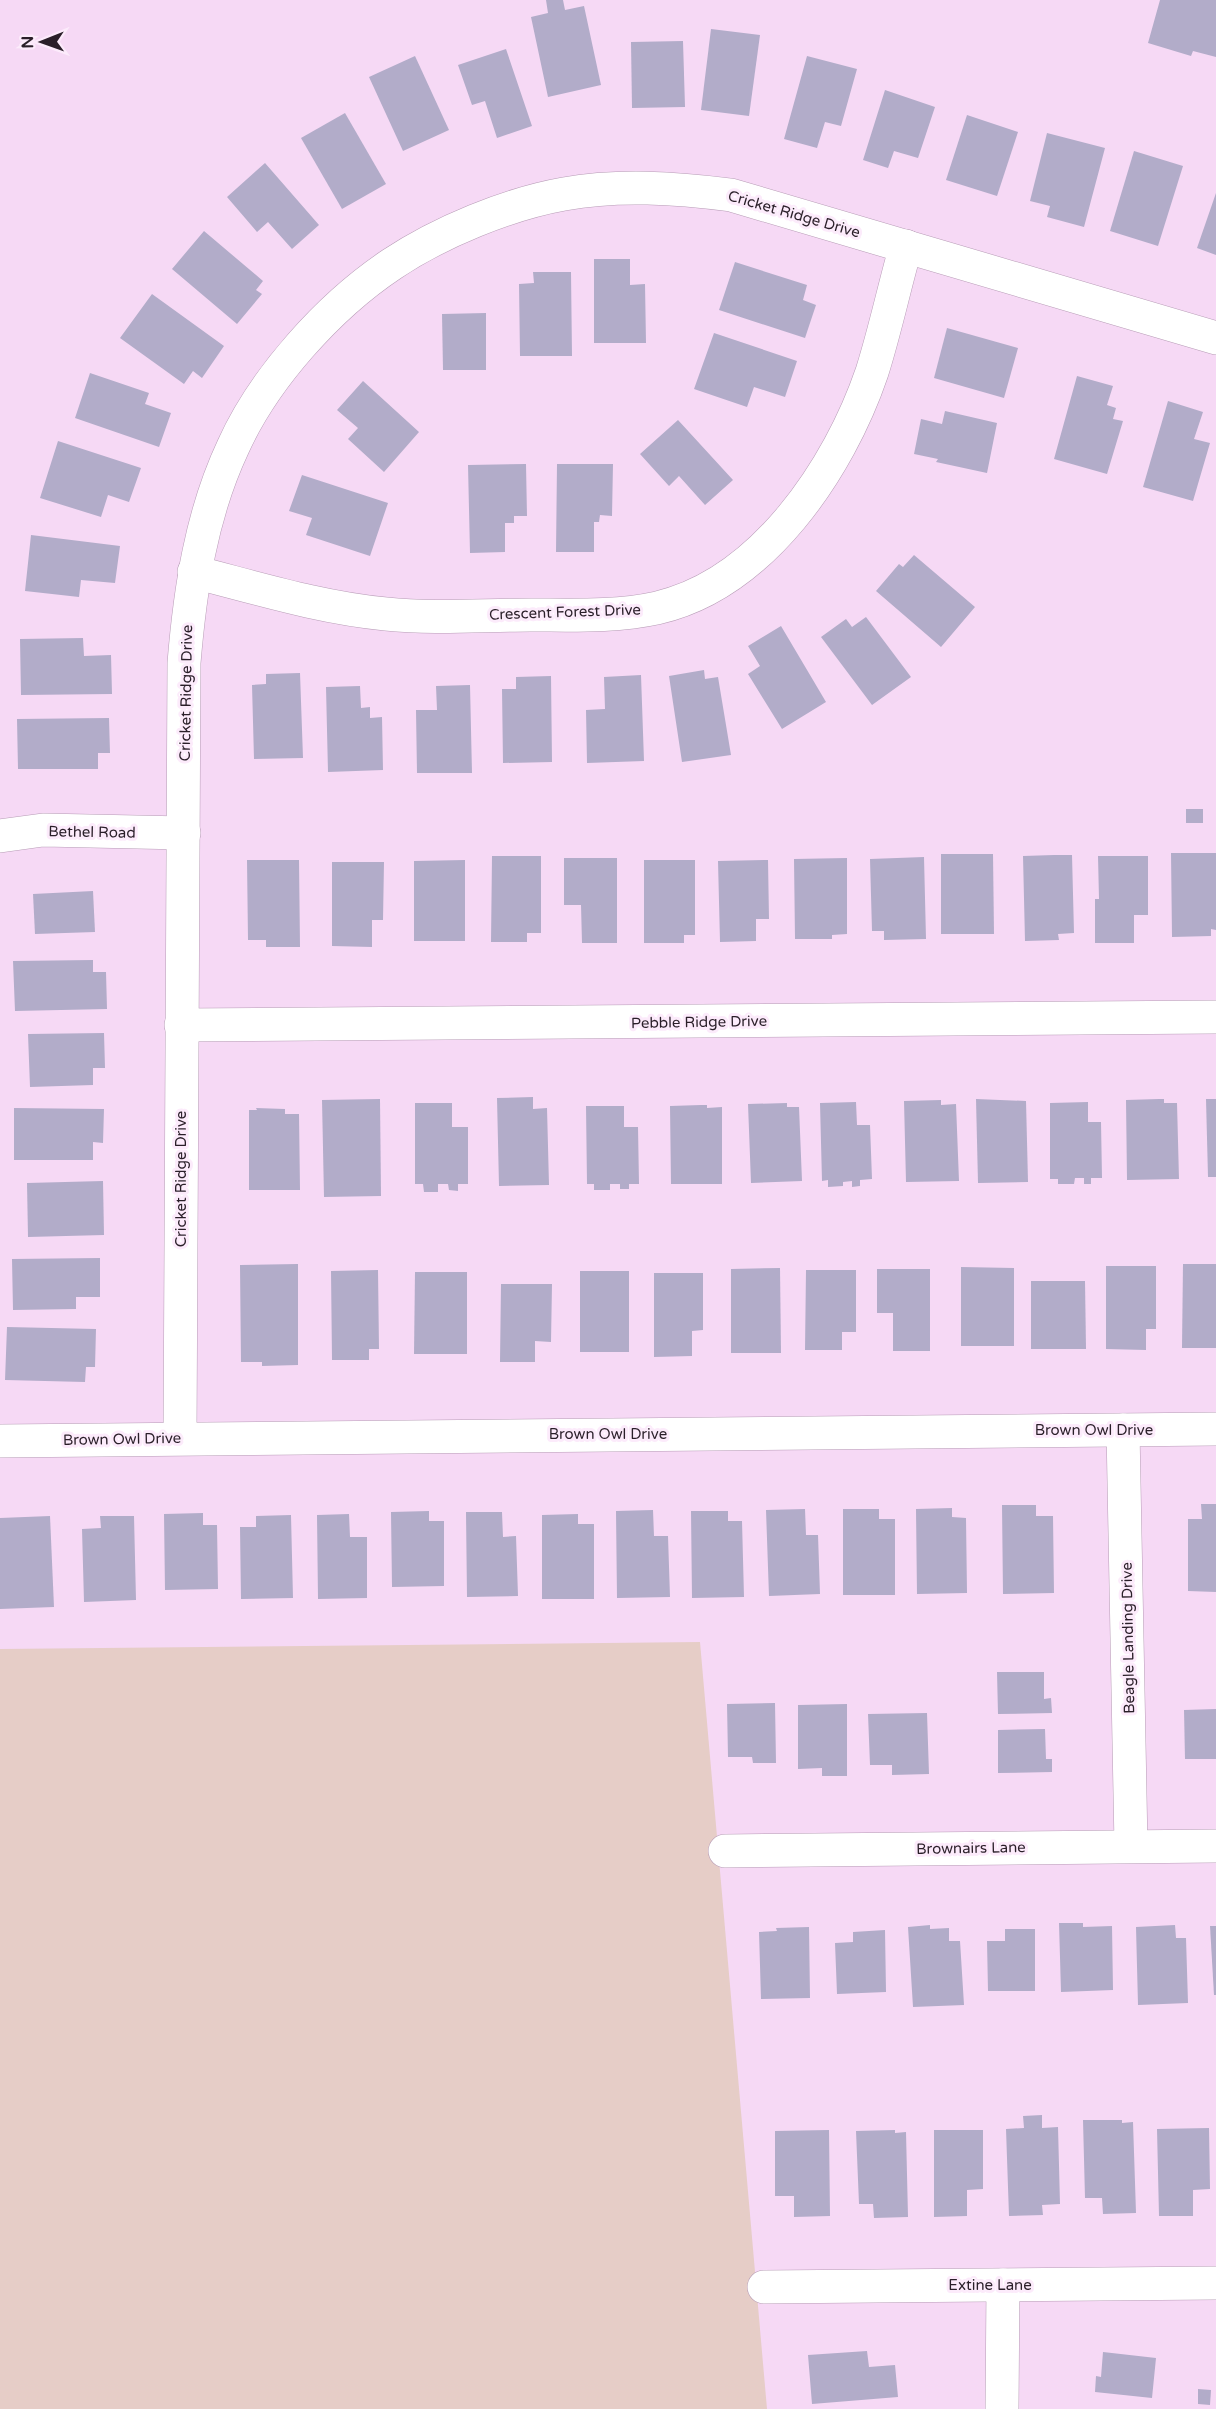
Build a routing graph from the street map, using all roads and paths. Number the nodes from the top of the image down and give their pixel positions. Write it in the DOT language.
graph roads {
  1 [pos="906,246"];
  2 [pos="1216,338"];
  3 [pos="194,572"];
  4 [pos="184,833"];
  5 [pos="0,836"];
  6 [pos="1216,1017"];
  7 [pos="181,1025"];
  8 [pos="1216,1429"];
  9 [pos="1123,1430"];
  10 [pos="180,1438"];
  11 [pos="0,1441"];
  12 [pos="1131,1846"];
  13 [pos="1216,1846"];
  14 [pos="725,1851"];
  15 [pos="1216,2283"];
  16 [pos="1003,2285"];
  17 [pos="764,2287"];
  18 [pos="1002,2409"];
  1 -- 2 [label="street, Cricket Ridge Drive"];
  1 -- 3 [label="street, Cricket Ridge Drive"];
  1 -- 3 [label="street, Crescent Forest Drive"];
  3 -- 4 [label="street, Cricket Ridge Drive"];
  4 -- 5 [label="street, Bethel Road"];
  4 -- 7 [label="street, Cricket Ridge Drive"];
  6 -- 7 [label="street, Pebble Ridge Drive"];
  7 -- 10 [label="street, Cricket Ridge Drive"];
  8 -- 9 [label="street, Brown Owl Drive"];
  9 -- 10 [label="street, Brown Owl Drive"];
  9 -- 12 [label="street, Beagle Landing Drive"];
  10 -- 11 [label="street, Brown Owl Drive"];
  12 -- 13 [label="street, Brownairs Lane"];
  12 -- 14 [label="street, Brownairs Lane"];
  15 -- 16 [label="street, Extine Lane"];
  16 -- 17 [label="street, Extine Lane"];
  16 -- 18 [label="street"];
}
